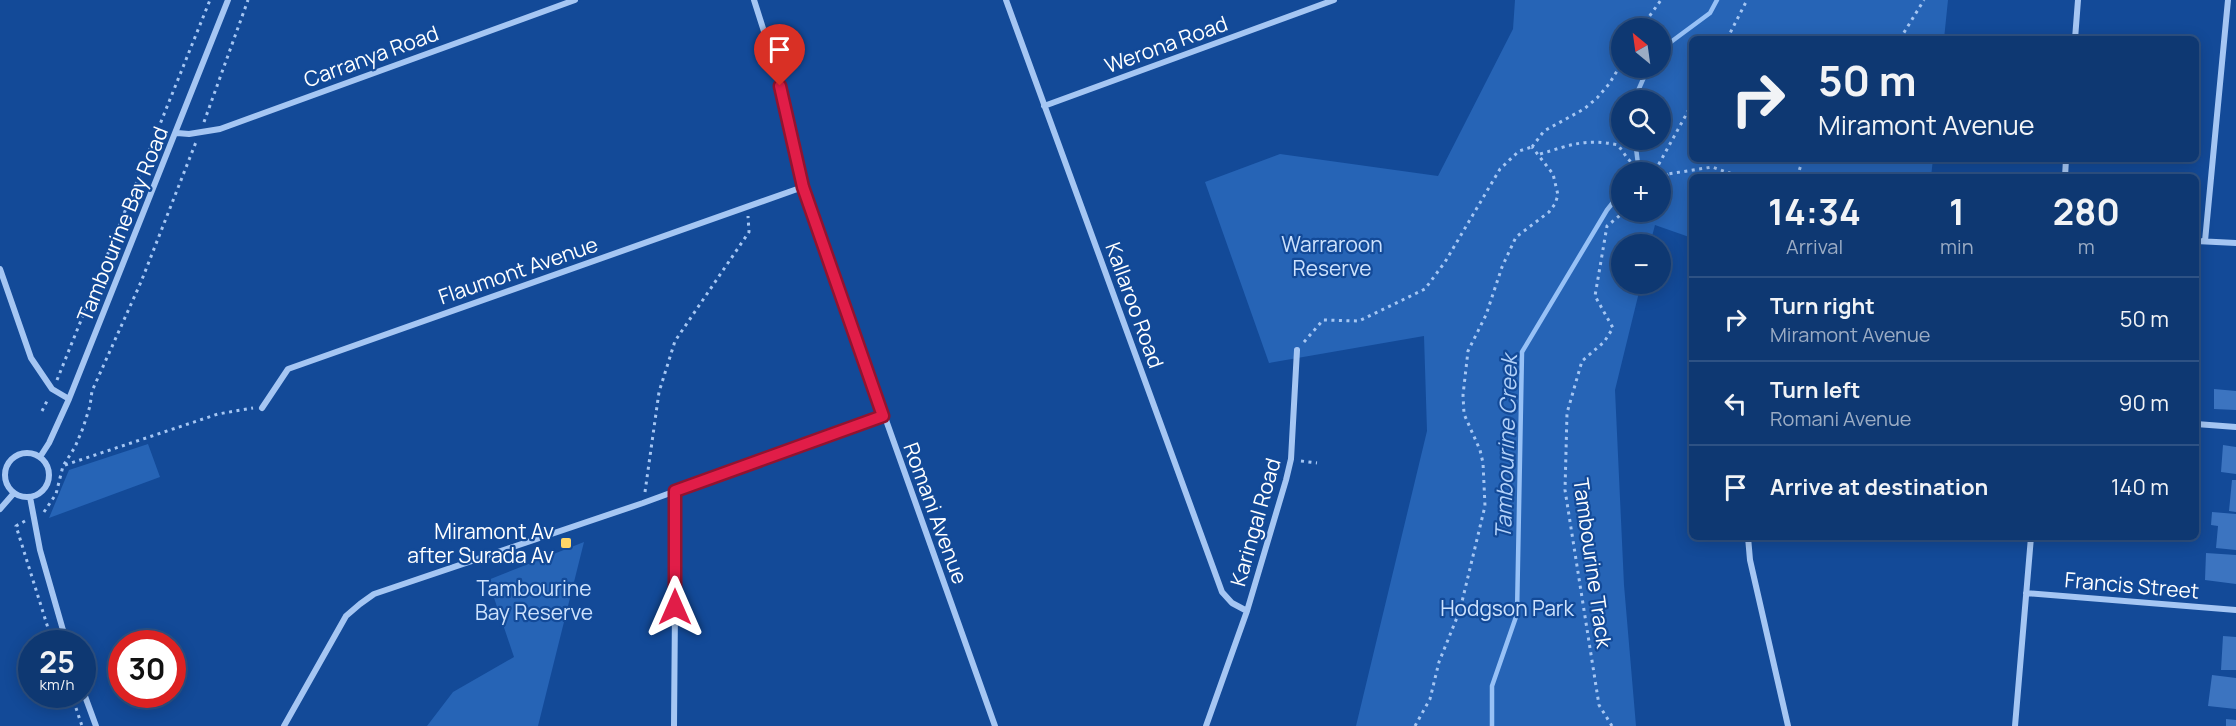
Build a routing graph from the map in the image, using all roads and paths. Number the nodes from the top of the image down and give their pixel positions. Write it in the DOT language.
graph roads {
  1 [pos="210,0"];
  2 [pos="228,0"];
  3 [pos="248,0"];
  4 [pos="575,0"];
  5 [pos="754,0"];
  6 [pos="1006,0"];
  7 [pos="1334,0"];
  8 [pos="1661,0"];
  9 [pos="1747,0"];
  10 [pos="1924,0"];
  11 [pos="2078,0"];
  12 [pos="2228,0"];
  13 [pos="1648,18"];
  14 [pos="1729,36"];
  15 [pos="1902,36"];
  16 [pos="2075,36"];
  17 [pos="1613,78"];
  18 [pos="1044,106"];
  19 [pos="1689,109"];
  20 [pos="199,132"];
  21 [pos="177,133"];
  22 [pos="1532,147"];
  23 [pos="1539,154"];
  24 [pos="1631,162"];
  25 [pos="1659,162"];
  26 [pos="1671,174"];
  27 [pos="1732,174"];
  28 [pos="803,187"];
  29 [pos="747,206"];
  30 [pos="1612,222"];
  31 [pos="2199,241"];
  32 [pos="2205,241"];
  33 [pos="2236,243"];
  34 [pos="0,269"];
  35 [pos="1298,350"];
  36 [pos="52,389"];
  37 [pos="69,399"];
  38 [pos="262,408"];
  39 [pos="42,411"];
  40 [pos="883,416"];
  41 [pos="2199,424"];
  42 [pos="2236,427"];
  43 [pos="40,457"];
  44 [pos="1291,459"];
  45 [pos="1317,463"];
  46 [pos="63,466"];
  47 [pos="3,475"];
  48 [pos="675,491"];
  49 [pos="14,493"];
  50 [pos="30,497"];
  51 [pos="643,503"];
  52 [pos="0,509"];
  53 [pos="34,516"];
  54 [pos="16,526"];
  55 [pos="1748,540"];
  56 [pos="2031,540"];
  57 [pos="2026,592"];
  58 [pos="2236,610"];
  59 [pos="1247,611"];
  60 [pos="49,630"];
  61 [pos="63,630"];
  62 [pos="89,708"];
  63 [pos="96,726"];
  64 [pos="284,726"];
  65 [pos="674,726"];
  66 [pos="995,726"];
  67 [pos="1206,726"];
  68 [pos="1415,726"];
  69 [pos="1612,726"];
  70 [pos="1788,726"];
  71 [pos="2015,726"];
  1 -- 36 [label="path, Tambourine Bay Road"];
  2 -- 21 [label="street, Tambourine Bay Road"];
  3 -- 20 [label="path"];
  4 -- 20 [label="street, Carranya Road"];
  5 -- 28 [label="street, Romani Avenue"];
  6 -- 18 [label="street, Kallaroo Road"];
  7 -- 18 [label="street, Werona Road"];
  8 -- 13 [label="path"];
  9 -- 14 [label="path"];
  10 -- 15 [label="path"];
  11 -- 16 [label="street"];
  12 -- 32 [label="street"];
  17 -- 22 [label="path"];
  18 -- 59 [label="street, Kallaroo Road"];
  19 -- 25 [label="path"];
  20 -- 21 [label="street, Carranya Road"];
  20 -- 46 [label="path"];
  21 -- 37 [label="street, Tambourine Bay Road"];
  22 -- 23 [label="path"];
  22 -- 35 [label="path"];
  23 -- 24 [label="path"];
  23 -- 68 [label="path"];
  26 -- 27 [label="path"];
  28 -- 29 [label="street, Flaumont Avenue"];
  28 -- 40 [label="street, Romani Avenue"];
  29 -- 38 [label="street, Flaumont Avenue"];
  29 -- 51 [label="path"];
  30 -- 69 [label="path, Tambourine Track"];
  31 -- 32 [label="street"];
  32 -- 33 [label="street"];
  34 -- 36 [label="street"];
  35 -- 44 [label="street, Karingal Road"];
  36 -- 37 [label="street"];
  36 -- 39 [label="path, Tambourine Bay Road"];
  37 -- 43 [label="street, Tambourine Bay Road"];
  38 -- 46 [label="path"];
  40 -- 48 [label="street"];
  40 -- 66 [label="street, Romani Avenue"];
  41 -- 42 [label="street"];
  43 -- 47 [label="street"];
  43 -- 50 [label="street"];
  44 -- 45 [label="path"];
  44 -- 59 [label="street, Karingal Road"];
  46 -- 53 [label="path"];
  47 -- 49 [label="street"];
  48 -- 51 [label="street"];
  48 -- 65 [label="street"];
  49 -- 50 [label="street"];
  49 -- 52 [label="street"];
  50 -- 53 [label="street"];
  51 -- 64 [label="street"];
  53 -- 61 [label="street"];
  54 -- 60 [label="path"];
  55 -- 70 [label="street"];
  56 -- 57 [label="street"];
  57 -- 58 [label="street, Francis Street"];
  57 -- 71 [label="street"];
  59 -- 67 [label="street, Karingal Road"];
  62 -- 63 [label="street"];
}
